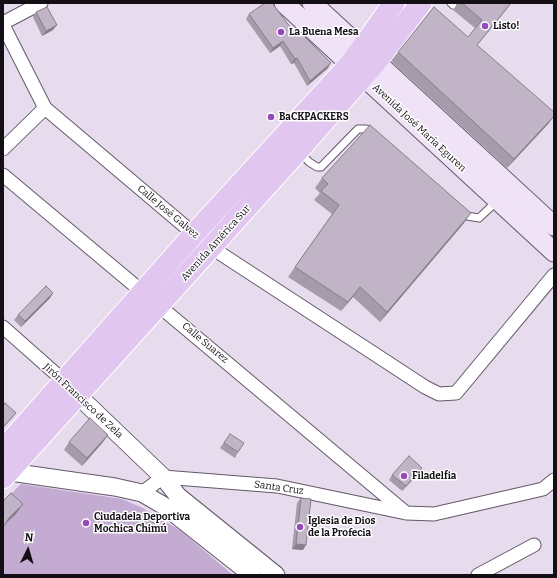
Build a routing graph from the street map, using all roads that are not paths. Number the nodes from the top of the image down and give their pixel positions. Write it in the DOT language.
graph roads {
  1 [pos="41,3"];
  2 [pos="284,3"];
  3 [pos="312,3"];
  4 [pos="394,3"];
  5 [pos="421,3"];
  6 [pos="3,24"];
  7 [pos="363,63"];
  8 [pos="45,108"];
  9 [pos="378,139"];
  10 [pos="299,140"];
  11 [pos="3,149"];
  12 [pos="492,171"];
  13 [pos="3,175"];
  14 [pos="480,185"];
  15 [pos="497,201"];
  16 [pos="457,207"];
  17 [pos="554,226"];
  18 [pos="194,234"];
  19 [pos="212,248"];
  20 [pos="554,252"];
  21 [pos="554,275"];
  22 [pos="144,291"];
  23 [pos="160,306"];
  24 [pos="3,326"];
  25 [pos="71,388"];
  26 [pos="3,450"];
  27 [pos="5,474"];
  28 [pos="163,477"];
  29 [pos="554,480"];
  30 [pos="142,493"];
  31 [pos="406,513"];
  32 [pos="534,545"];
  33 [pos="252,575"];
  34 [pos="276,575"];
  35 [pos="478,575"];
  1 -- 6 [label="street"];
  2 -- 7 [label="main road, Avenida José María Eguren"];
  3 -- 7 [label="main road, Avenida José María Eguren"];
  4 -- 7 [label="main road, Avenida América Sur"];
  5 -- 7 [label="main road, Avenida América Sur"];
  6 -- 8 [label="street, Calle José Galvez"];
  7 -- 10 [label="main road, Avenida América Sur"];
  7 -- 12 [label="main road, Avenida José María Eguren"];
  7 -- 14 [label="main road, Avenida José María Eguren"];
  8 -- 11 [label="street"];
  8 -- 18 [label="street, Calle José Galvez"];
  9 -- 10 [label="lane"];
  10 -- 18 [label="main road, Avenida América Sur"];
  10 -- 19 [label="main road, Avenida América Sur"];
  12 -- 14 [label="main road"];
  12 -- 17 [label="main road, Avenida José María Eguren"];
  13 -- 22 [label="street, Calle Suarez"];
  14 -- 15 [label="main road, Avenida José María Eguren"];
  15 -- 16 [label="lane"];
  15 -- 20 [label="main road, Avenida José María Eguren"];
  18 -- 19 [label="street, Calle José Galvez"];
  18 -- 22 [label="main road, Avenida América Sur"];
  19 -- 21 [label="street, Calle José Galvez"];
  19 -- 23 [label="main road, Avenida América Sur"];
  22 -- 23 [label="street, Calle Suarez"];
  22 -- 25 [label="main road, Avenida América Sur"];
  23 -- 25 [label="main road, Avenida América Sur"];
  23 -- 31 [label="street, Calle Suarez"];
  24 -- 25 [label="street, Jirón Francisco de Zela"];
  25 -- 26 [label="main road, Avenida América Sur"];
  25 -- 27 [label="main road, Avenida América Sur"];
  25 -- 28 [label="street, Jirón Francisco de Zela"];
  27 -- 30 [label="street"];
  28 -- 30 [label="street"];
  28 -- 31 [label="street, Santa Cruz"];
  28 -- 34 [label="street, Jirón Francisco de Zela"];
  29 -- 31 [label="street, Santa Cruz"];
  30 -- 33 [label="street"];
  32 -- 35 [label="street"];
}
